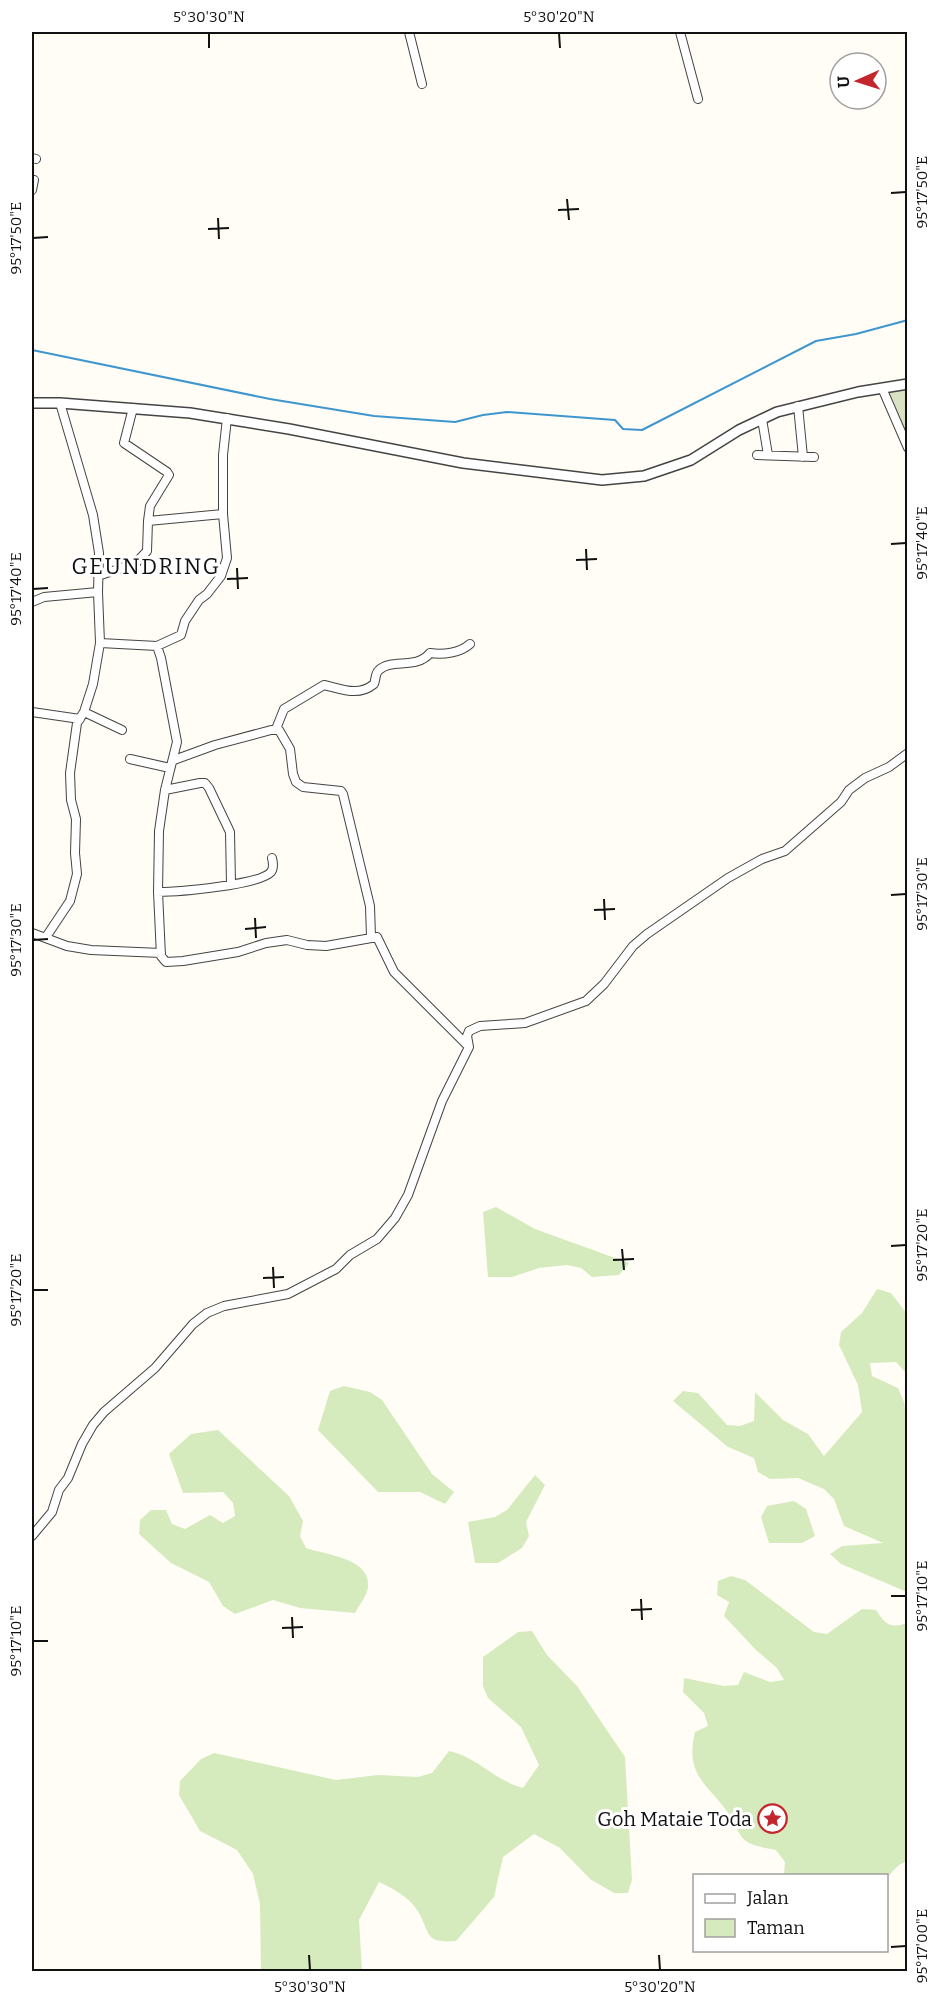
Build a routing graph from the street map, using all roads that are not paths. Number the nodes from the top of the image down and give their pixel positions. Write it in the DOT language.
graph roads {
  1 [pos="409,32"];
  2 [pos="680,32"];
  3 [pos="422,84"];
  4 [pos="698,99"];
  5 [pos="34,180"];
  6 [pos="32,190"];
  7 [pos="908,384"];
  8 [pos="882,388"];
  9 [pos="32,403"];
  10 [pos="60,403"];
  11 [pos="798,406"];
  12 [pos="133,408"];
  13 [pos="227,418"];
  14 [pos="762,418"];
  15 [pos="908,448"];
  16 [pos="757,455"];
  17 [pos="768,455"];
  18 [pos="803,457"];
  19 [pos="814,457"];
  20 [pos="223,514"];
  21 [pos="148,521"];
  22 [pos="98,576"];
  23 [pos="98,591"];
  24 [pos="32,602"];
  25 [pos="100,643"];
  26 [pos="470,644"];
  27 [pos="157,646"];
  28 [pos="32,712"];
  29 [pos="82,715"];
  30 [pos="276,729"];
  31 [pos="122,730"];
  32 [pos="908,753"];
  33 [pos="130,759"];
  34 [pos="174,760"];
  35 [pos="170,768"];
  36 [pos="165,790"];
  37 [pos="272,858"];
  38 [pos="231,884"];
  39 [pos="158,892"];
  40 [pos="32,933"];
  41 [pos="46,937"];
  42 [pos="371,937"];
  43 [pos="161,953"];
  44 [pos="469,1047"];
  45 [pos="32,1536"];
  1 -- 3 [label="street"];
  2 -- 4 [label="street"];
  5 -- 6 [label="street"];
  7 -- 8 [label="street"];
  8 -- 11 [label="street"];
  8 -- 15 [label="street"];
  9 -- 10 [label="street"];
  10 -- 12 [label="street"];
  10 -- 22 [label="street"];
  11 -- 14 [label="street"];
  11 -- 18 [label="street"];
  12 -- 13 [label="street"];
  12 -- 21 [label="street"];
  13 -- 14 [label="street"];
  13 -- 20 [label="street"];
  14 -- 17 [label="street"];
  16 -- 17 [label="street"];
  17 -- 18 [label="street"];
  18 -- 19 [label="street"];
  20 -- 21 [label="street"];
  20 -- 27 [label="street"];
  21 -- 22 [label="street"];
  22 -- 23 [label="street"];
  23 -- 24 [label="street"];
  23 -- 25 [label="street"];
  25 -- 27 [label="street"];
  25 -- 29 [label="street"];
  26 -- 30 [label="street"];
  27 -- 34 [label="street"];
  28 -- 29 [label="street"];
  29 -- 31 [label="street"];
  29 -- 41 [label="street"];
  30 -- 34 [label="street"];
  30 -- 42 [label="street"];
  32 -- 44 [label="street"];
  33 -- 35 [label="street"];
  34 -- 35 [label="street"];
  35 -- 36 [label="street"];
  36 -- 38 [label="street"];
  36 -- 39 [label="street"];
  37 -- 38 [label="street"];
  38 -- 39 [label="street"];
  39 -- 43 [label="street"];
  40 -- 41 [label="street"];
  41 -- 43 [label="street"];
  42 -- 43 [label="street"];
  42 -- 44 [label="street"];
  44 -- 45 [label="street"];
}
